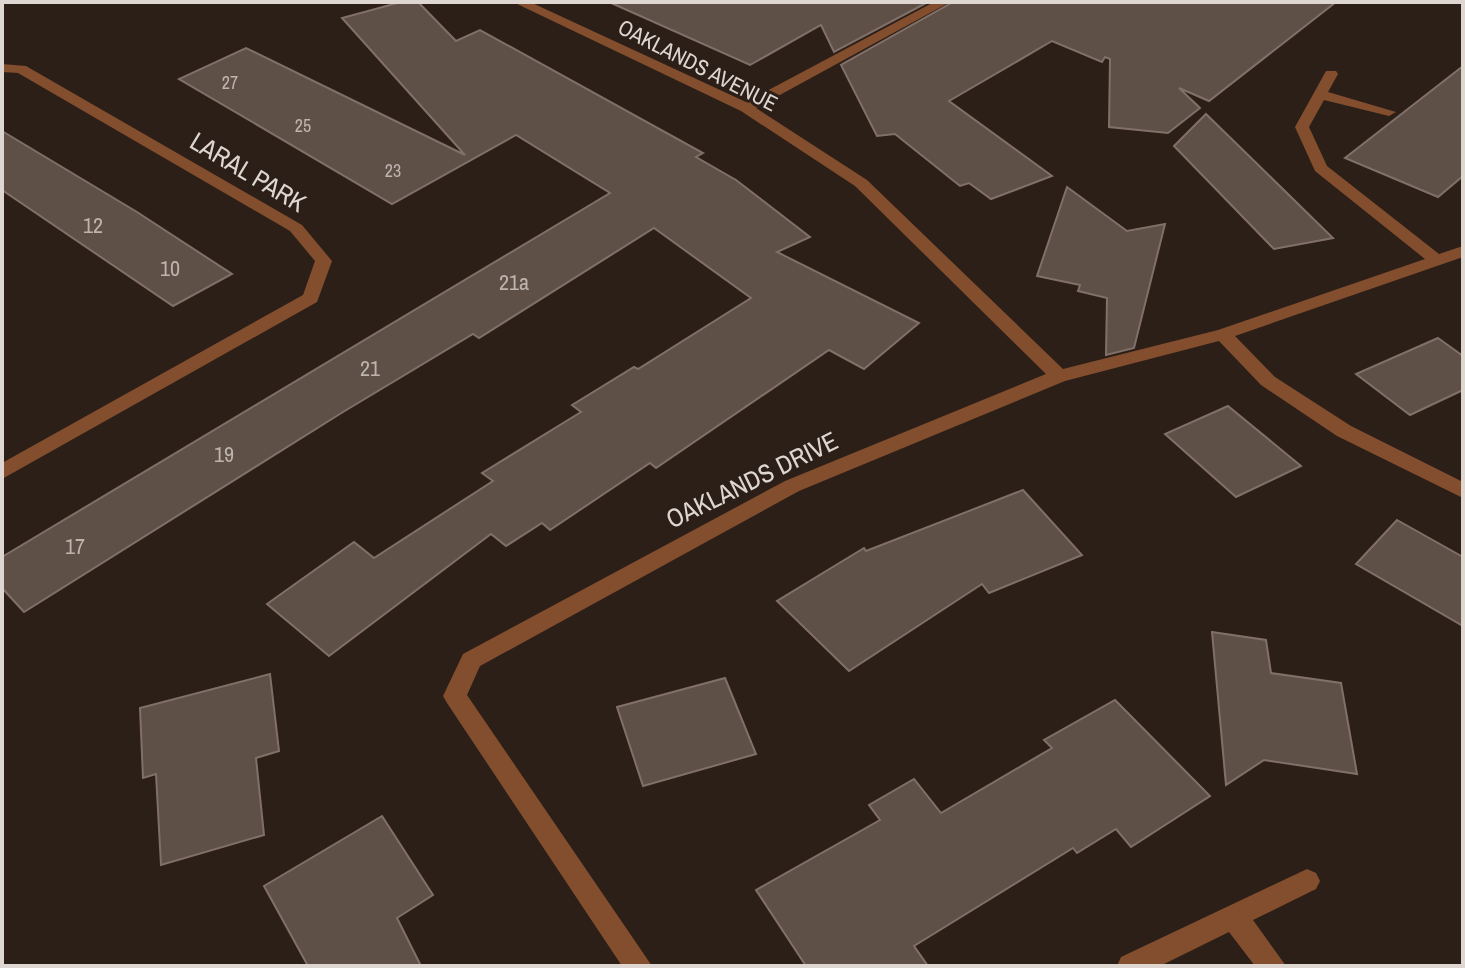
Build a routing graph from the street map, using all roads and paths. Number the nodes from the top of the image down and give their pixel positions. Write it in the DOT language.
graph roads {
  1 [pos="519,2"];
  2 [pos="944,2"];
  3 [pos="2,68"];
  4 [pos="1331,74"];
  5 [pos="1319,94"];
  6 [pos="746,108"];
  7 [pos="1389,112"];
  8 [pos="1463,251"];
  9 [pos="1436,259"];
  10 [pos="1223,334"];
  11 [pos="1059,376"];
  12 [pos="2,472"];
  13 [pos="1463,491"];
  14 [pos="1307,881"];
  15 [pos="1232,915"];
  16 [pos="638,966"];
  17 [pos="1131,966"];
  18 [pos="1272,966"];
  1 -- 6 [label="street, OAKLANDS AVENUE"];
  2 -- 6 [label="street"];
  3 -- 12 [label="street, LARAL PARK"];
  4 -- 5 [label="street"];
  5 -- 7 [label="street"];
  5 -- 9 [label="street"];
  6 -- 11 [label="street, OAKLANDS AVENUE"];
  8 -- 9 [label="street, OAKLANDS DRIVE"];
  9 -- 10 [label="street, OAKLANDS DRIVE"];
  10 -- 11 [label="street, OAKLANDS DRIVE"];
  10 -- 13 [label="street"];
  11 -- 16 [label="street, OAKLANDS DRIVE"];
  14 -- 15 [label="street"];
  15 -- 17 [label="street"];
  15 -- 18 [label="street"];
}
